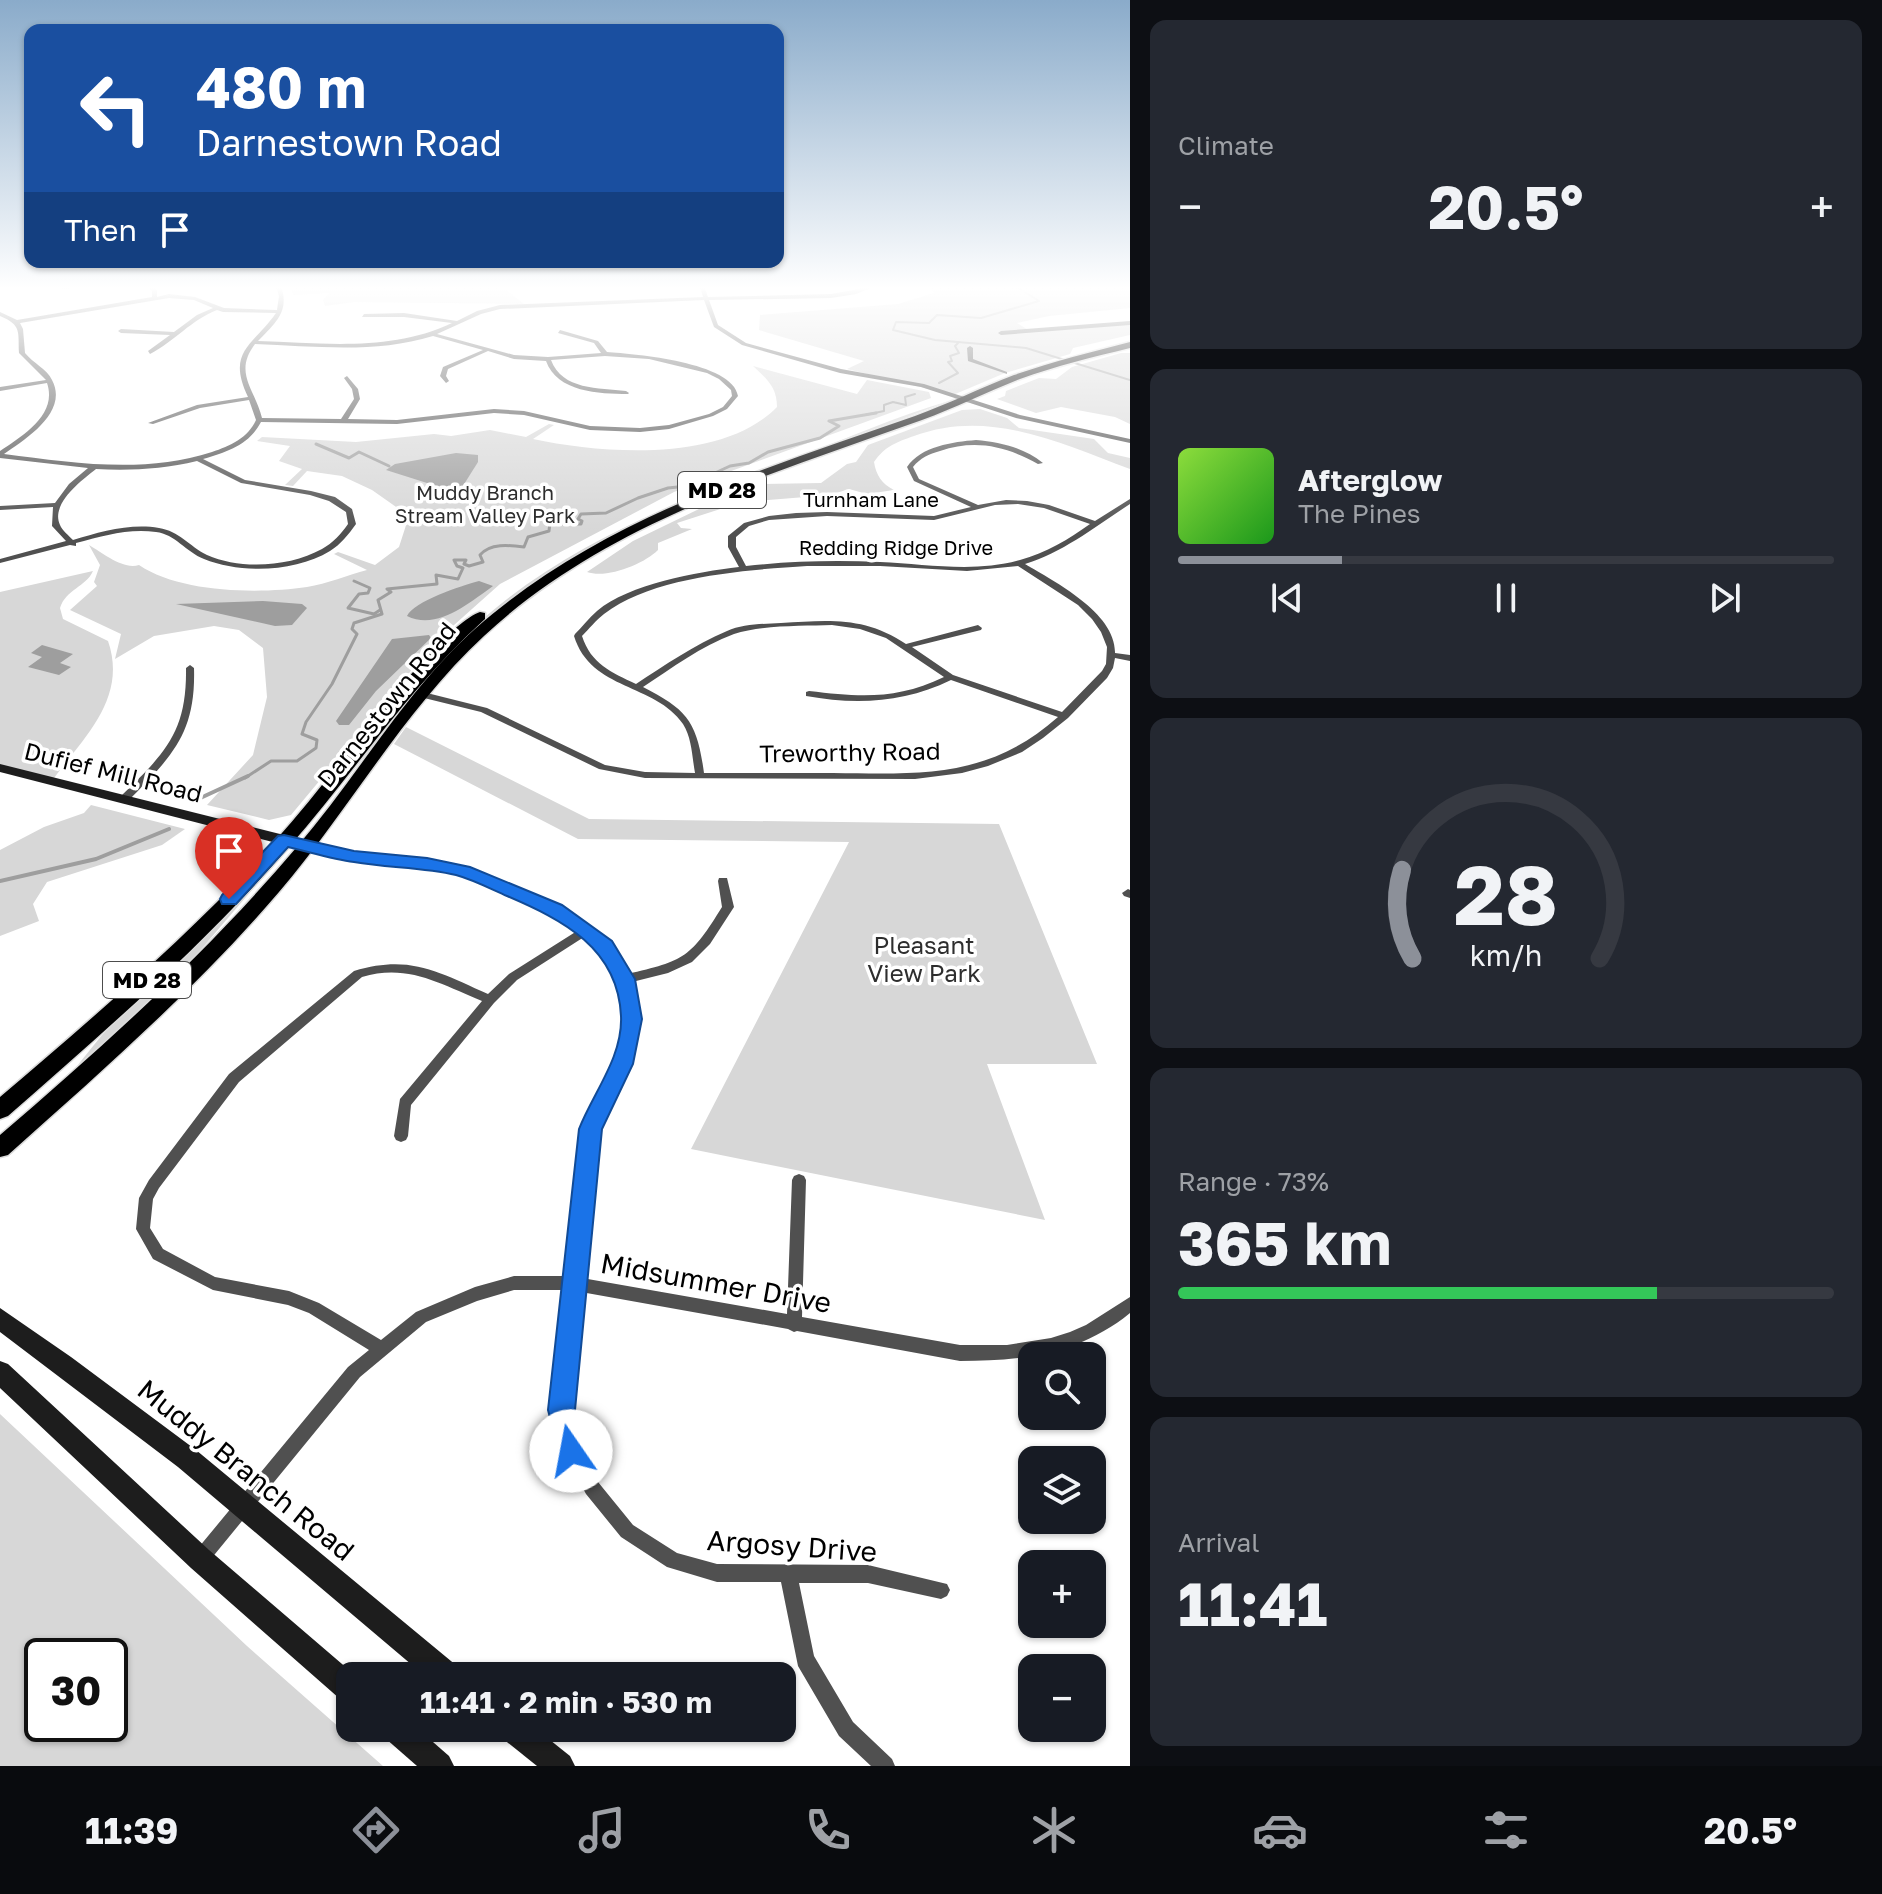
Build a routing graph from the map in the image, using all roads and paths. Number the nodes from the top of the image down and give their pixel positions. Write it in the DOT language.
graph roads {
  1 [pos="36,368"];
  2 [pos="241,368"];
  3 [pos="445,368"];
  4 [pos="550,368"];
  5 [pos="695,368"];
  6 [pos="831,368"];
  7 [pos="993,368"];
  8 [pos="1024,368"];
  9 [pos="1040,368"];
  10 [pos="1005,373"];
  11 [pos="347,378"];
  12 [pos="50,381"];
  13 [pos="446,381"];
  14 [pos="0,389"];
  15 [pos="626,393"];
  16 [pos="961,397"];
  17 [pos="250,398"];
  18 [pos="259,420"];
  19 [pos="344,420"];
  20 [pos="151,423"];
  21 [pos="1130,441"];
  22 [pos="0,455"];
  23 [pos="197,459"];
  24 [pos="1040,463"];
  25 [pos="94,467"];
  26 [pos="1130,501"];
  27 [pos="57,505"];
  28 [pos="975,506"];
  29 [pos="0,508"];
  30 [pos="1094,523"];
  31 [pos="73,544"];
  32 [pos="0,561"];
  33 [pos="1019,563"];
  34 [pos="744,569"];
  35 [pos="978,628"];
  36 [pos="907,646"];
  37 [pos="1111,655"];
  38 [pos="1130,658"];
  39 [pos="190,668"];
  40 [pos="950,677"];
  41 [pos="638,686"];
  42 [pos="809,694"];
  43 [pos="423,695"];
  44 [pos="1065,716"];
  45 [pos="0,768"];
  46 [pos="700,776"];
  47 [pos="123,800"];
  48 [pos="284,840"];
  49 [pos="308,846"];
  50 [pos="723,881"];
  51 [pos="586,930"];
  52 [pos="625,979"];
  53 [pos="490,1000"];
  54 [pos="0,1110"];
  55 [pos="401,1136"];
  56 [pos="0,1148"];
  57 [pos="799,1180"];
  58 [pos="572,1283"];
  59 [pos="1130,1304"];
  60 [pos="0,1319"];
  61 [pos="794,1325"];
  62 [pos="381,1349"];
  63 [pos="0,1372"];
  64 [pos="245,1506"];
  65 [pos="200,1559"];
  66 [pos="788,1574"];
  67 [pos="941,1590"];
  68 [pos="429,1662"];
  69 [pos="336,1677"];
  70 [pos="411,1742"];
  71 [pos="530,1742"];
  72 [pos="439,1766"];
  73 [pos="560,1766"];
  74 [pos="885,1766"];
  1 -- 12 [label="street"];
  2 -- 17 [label="street"];
  3 -- 13 [label="street"];
  4 -- 15 [label="street"];
  5 -- 19 [label="street"];
  6 -- 16 [label="street"];
  7 -- 10 [label="street"];
  8 -- 10 [label="main road, Darnestown Road / MD 28"];
  9 -- 16 [label="main road, Darnestown Road / MD 28"];
  10 -- 16 [label="main road, Darnestown Road / MD 28"];
  11 -- 19 [label="street"];
  12 -- 14 [label="street"];
  12 -- 22 [label="street"];
  16 -- 21 [label="street"];
  16 -- 43 [label="main road, Darnestown Road / MD 28"];
  16 -- 48 [label="main road, Darnestown Road / MD 28"];
  17 -- 18 [label="street"];
  17 -- 20 [label="street"];
  18 -- 19 [label="street"];
  18 -- 23 [label="street"];
  22 -- 25 [label="street"];
  23 -- 25 [label="street"];
  23 -- 31 [label="street"];
  24 -- 28 [label="street"];
  25 -- 27 [label="street"];
  26 -- 30 [label="street, Redding Ridge Drive"];
  27 -- 29 [label="street"];
  27 -- 31 [label="street"];
  28 -- 30 [label="street, Turnham Lane"];
  28 -- 34 [label="street, Turnham Lane"];
  30 -- 33 [label="street, Redding Ridge Drive"];
  31 -- 32 [label="street"];
  33 -- 34 [label="street, Redding Ridge Drive"];
  33 -- 37 [label="street"];
  34 -- 41 [label="street, Redding Ridge Drive"];
  35 -- 36 [label="street"];
  36 -- 40 [label="street"];
  36 -- 41 [label="street"];
  37 -- 38 [label="street"];
  37 -- 44 [label="street, Treworthy Road"];
  39 -- 47 [label="street"];
  40 -- 42 [label="street"];
  40 -- 44 [label="street"];
  41 -- 46 [label="street, Redding Ridge Drive"];
  43 -- 46 [label="street, Treworthy Road"];
  43 -- 49 [label="main road, Darnestown Road / MD 28"];
  44 -- 46 [label="street, Treworthy Road"];
  45 -- 47 [label="main road, Dufief Mill Road"];
  47 -- 48 [label="main road, Dufief Mill Road"];
  48 -- 49 [label="main road, Dufief Mill Road"];
  48 -- 54 [label="main road, Darnestown Road / MD 28"];
  49 -- 51 [label="street, Argosy Drive"];
  49 -- 56 [label="main road, Darnestown Road / MD 28"];
  50 -- 52 [label="street"];
  51 -- 52 [label="street, Argosy Drive"];
  51 -- 53 [label="street"];
  52 -- 58 [label="street, Argosy Drive"];
  53 -- 55 [label="street"];
  53 -- 62 [label="street"];
  57 -- 61 [label="street"];
  58 -- 61 [label="street, Midsummer Drive"];
  58 -- 62 [label="street, Midsummer Drive"];
  58 -- 66 [label="street, Argosy Drive"];
  59 -- 61 [label="street, Midsummer Drive"];
  60 -- 64 [label="main road, Muddy Branch Road"];
  62 -- 64 [label="street, Midsummer Drive"];
  63 -- 65 [label="main road"];
  64 -- 65 [label="street, Midsummer Drive"];
  64 -- 68 [label="main road, Muddy Branch Road"];
  65 -- 69 [label="main road"];
  66 -- 67 [label="street, Argosy Drive"];
  66 -- 74 [label="street"];
  70 -- 72 [label="main road"];
  71 -- 73 [label="main road"];
}
